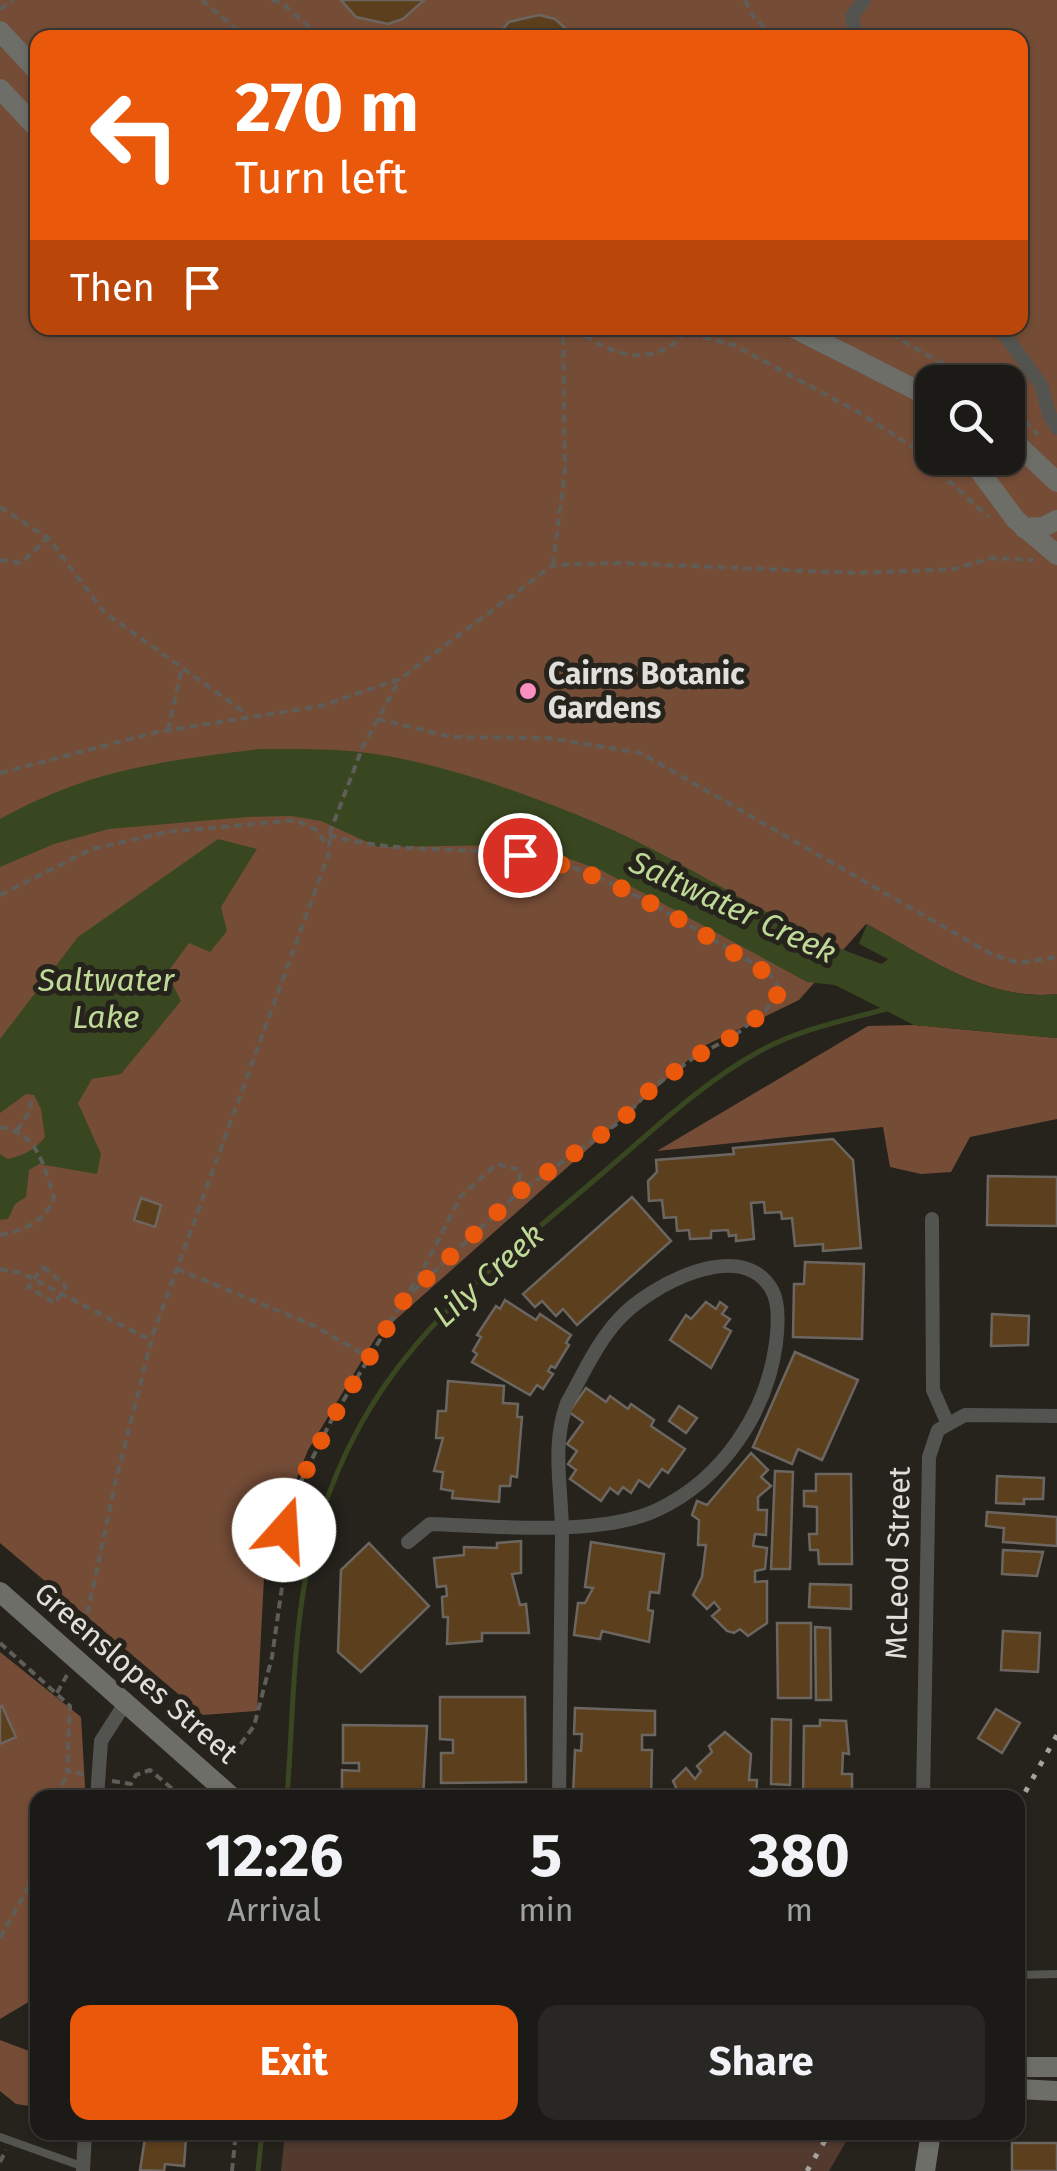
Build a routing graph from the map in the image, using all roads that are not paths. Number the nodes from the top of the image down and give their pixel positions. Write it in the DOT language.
graph roads {
  1 [pos="864,0"];
  2 [pos="855,30"];
  3 [pos="0,32"];
  4 [pos="30,64"];
  5 [pos="0,89"];
  6 [pos="30,121"];
  7 [pos="808,335"];
  8 [pos="1005,335"];
  9 [pos="883,372"];
  10 [pos="915,389"];
  11 [pos="915,398"];
  12 [pos="1057,428"];
  13 [pos="1025,452"];
  14 [pos="981,475"];
  15 [pos="1057,482"];
  16 [pos="1057,520"];
  17 [pos="1023,538"];
  18 [pos="1044,560"];
  19 [pos="932,1219"];
  20 [pos="1057,1416"];
  21 [pos="947,1422"];
  22 [pos="562,1526"];
  23 [pos="408,1542"];
  24 [pos="0,1592"];
  25 [pos="126,1702"];
  26 [pos="98,1790"];
  27 [pos="224,1790"];
  28 [pos="558,1790"];
  29 [pos="924,1790"];
  30 [pos="1057,1974"];
  31 [pos="1025,1975"];
  32 [pos="1057,2066"];
  33 [pos="1025,2067"];
  34 [pos="1025,2089"];
  35 [pos="1057,2091"];
  36 [pos="0,2137"];
  37 [pos="85,2140"];
  38 [pos="917,2140"];
  39 [pos="929,2140"];
  40 [pos="925,2166"];
  41 [pos="84,2169"];
  1 -- 2 [label="street"];
  3 -- 4 [label="street"];
  5 -- 6 [label="street"];
  7 -- 9 [label="street"];
  8 -- 12 [label="street"];
  9 -- 10 [label="street"];
  9 -- 11 [label="street"];
  13 -- 15 [label="street"];
  14 -- 17 [label="street"];
  16 -- 17 [label="street"];
  17 -- 18 [label="street"];
  19 -- 21 [label="street"];
  20 -- 21 [label="street"];
  21 -- 29 [label="street, McLeod Street"];
  22 -- 22 [label="street"];
  22 -- 23 [label="street"];
  22 -- 28 [label="street"];
  24 -- 25 [label="street, Greenslopes Street"];
  25 -- 26 [label="street"];
  25 -- 27 [label="street, Greenslopes Street"];
  30 -- 31 [label="lane"];
  32 -- 33 [label="street"];
  34 -- 35 [label="street"];
  36 -- 41 [label="lane"];
  37 -- 41 [label="street"];
  38 -- 40 [label="street"];
  39 -- 40 [label="street"];
}
